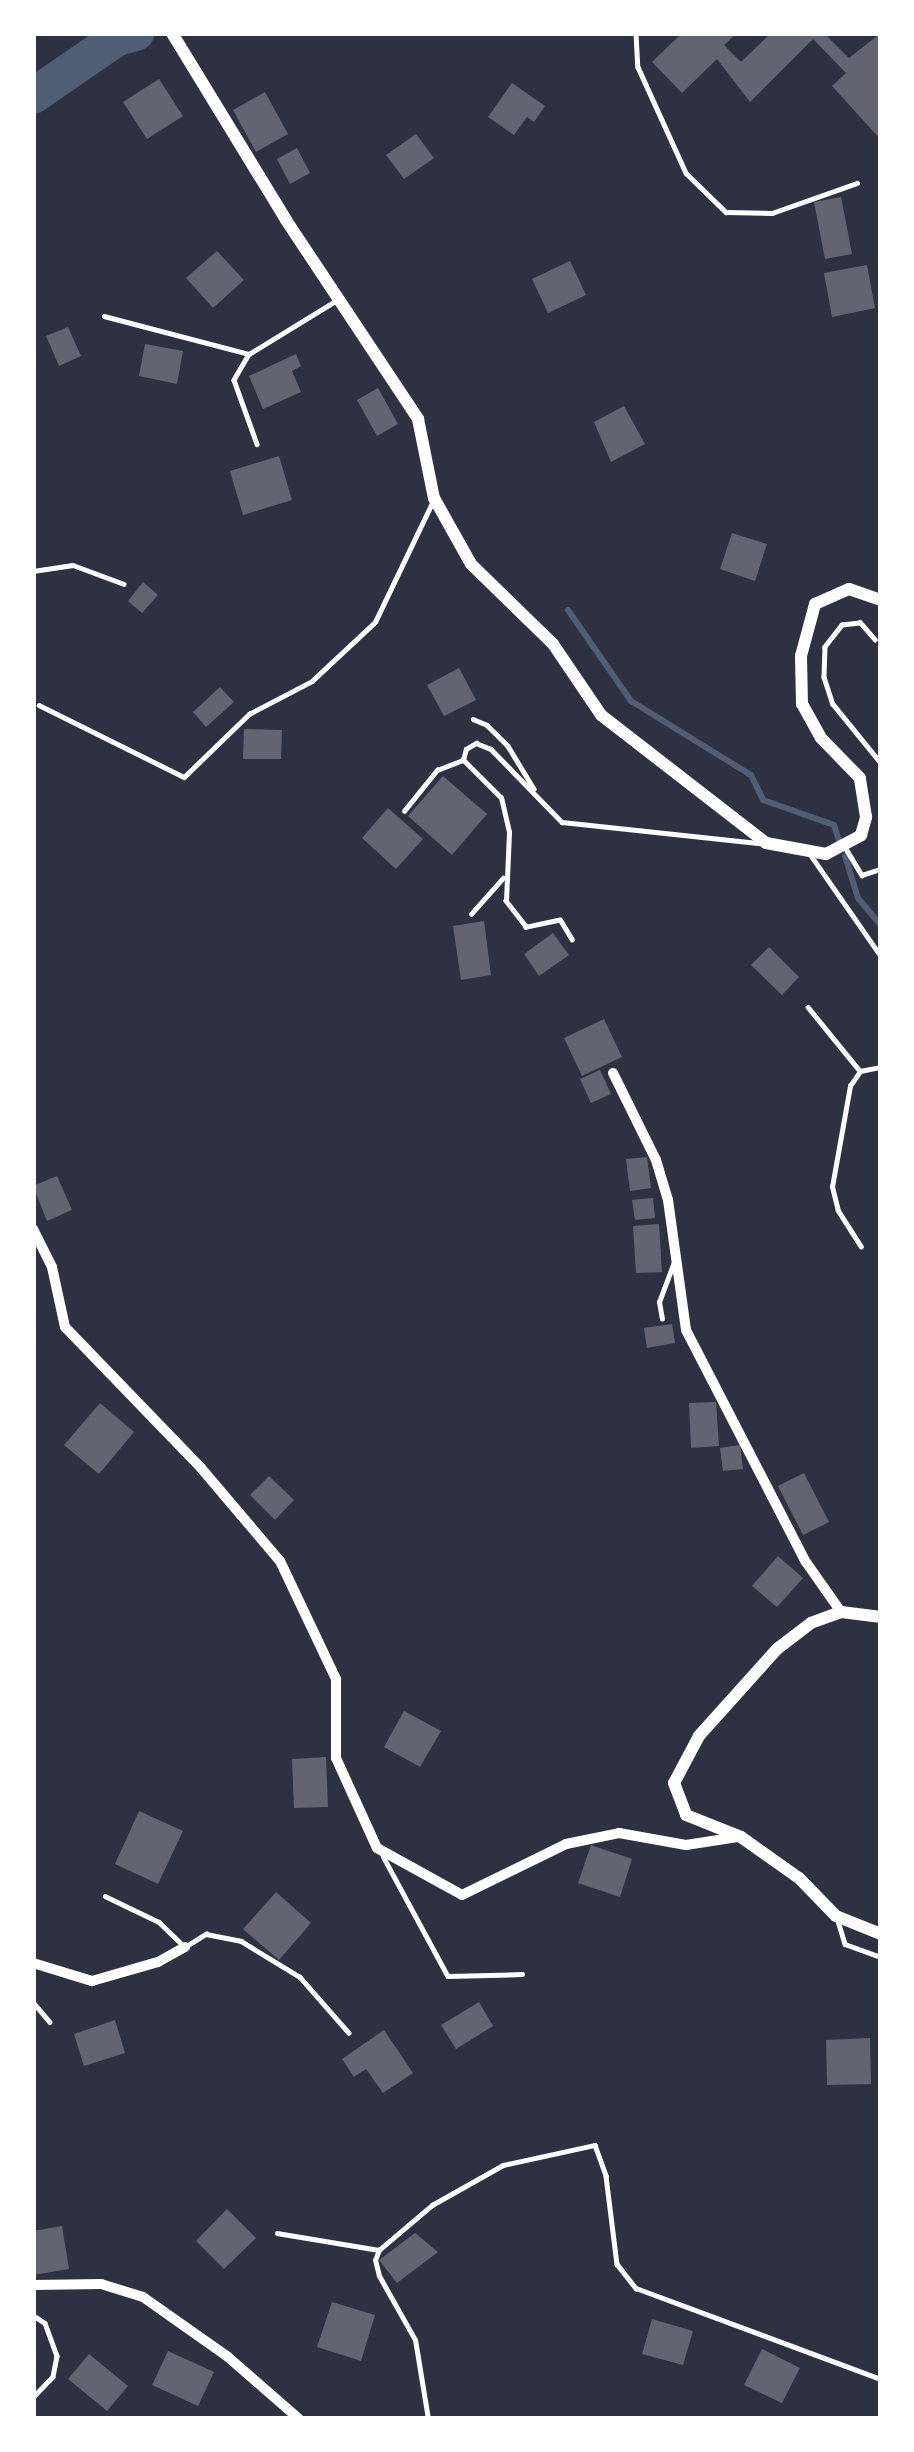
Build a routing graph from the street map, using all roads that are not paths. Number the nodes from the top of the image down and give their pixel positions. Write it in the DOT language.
graph roads {
  1 [pos="636,33"];
  2 [pos="176,38"];
  3 [pos="857,183"];
  4 [pos="339,299"];
  5 [pos="104,316"];
  6 [pos="249,354"];
  7 [pos="257,444"];
  8 [pos="434,498"];
  9 [pos="33,572"];
  10 [pos="124,584"];
  11 [pos="881,600"];
  12 [pos="875,640"];
  13 [pos="39,705"];
  14 [pos="472,719"];
  15 [pos="463,760"];
  16 [pos="881,763"];
  17 [pos="540,799"];
  18 [pos="404,811"];
  19 [pos="766,843"];
  20 [pos="845,847"];
  21 [pos="810,854"];
  22 [pos="881,869"];
  23 [pos="504,878"];
  24 [pos="471,914"];
  25 [pos="572,940"];
  26 [pos="881,956"];
  27 [pos="808,1007"];
  28 [pos="881,1066"];
  29 [pos="860,1071"];
  30 [pos="613,1073"];
  31 [pos="33,1229"];
  32 [pos="861,1246"];
  33 [pos="676,1258"];
  34 [pos="662,1319"];
  35 [pos="841,1612"];
  36 [pos="881,1617"];
  37 [pos="741,1837"];
  38 [pos="376,1848"];
  39 [pos="105,1896"];
  40 [pos="836,1916"];
  41 [pos="881,1934"];
  42 [pos="184,1947"];
  43 [pos="881,1958"];
  44 [pos="33,1963"];
  45 [pos="522,1973"];
  46 [pos="33,2002"];
  47 [pos="50,2022"];
  48 [pos="350,2033"];
  49 [pos="277,2233"];
  50 [pos="379,2250"];
  51 [pos="33,2285"];
  52 [pos="33,2314"];
  53 [pos="881,2379"];
  54 [pos="33,2398"];
  55 [pos="299,2419"];
  56 [pos="428,2419"];
  1 -- 3 [label="lane"];
  2 -- 4 [label="street"];
  4 -- 6 [label="lane"];
  4 -- 8 [label="street"];
  5 -- 6 [label="lane"];
  6 -- 7 [label="lane"];
  8 -- 13 [label="lane"];
  8 -- 19 [label="street"];
  9 -- 10 [label="lane"];
  11 -- 20 [label="street"];
  12 -- 16 [label="lane"];
  14 -- 17 [label="lane"];
  15 -- 17 [label="lane"];
  15 -- 18 [label="lane"];
  15 -- 23 [label="lane"];
  17 -- 19 [label="lane"];
  19 -- 21 [label="street"];
  20 -- 21 [label="street"];
  20 -- 22 [label="lane"];
  21 -- 26 [label="lane"];
  23 -- 24 [label="lane"];
  23 -- 25 [label="lane"];
  27 -- 29 [label="lane"];
  28 -- 29 [label="lane"];
  29 -- 32 [label="lane"];
  30 -- 33 [label="street"];
  31 -- 38 [label="street"];
  33 -- 34 [label="lane"];
  33 -- 35 [label="street"];
  35 -- 36 [label="street"];
  35 -- 37 [label="street"];
  37 -- 38 [label="street"];
  37 -- 40 [label="street"];
  38 -- 45 [label="lane"];
  39 -- 42 [label="lane"];
  40 -- 41 [label="street"];
  40 -- 43 [label="lane"];
  42 -- 44 [label="street"];
  42 -- 48 [label="lane"];
  46 -- 47 [label="lane"];
  49 -- 50 [label="lane"];
  50 -- 53 [label="lane"];
  50 -- 56 [label="lane"];
  51 -- 55 [label="street"];
  52 -- 54 [label="lane"];
}
